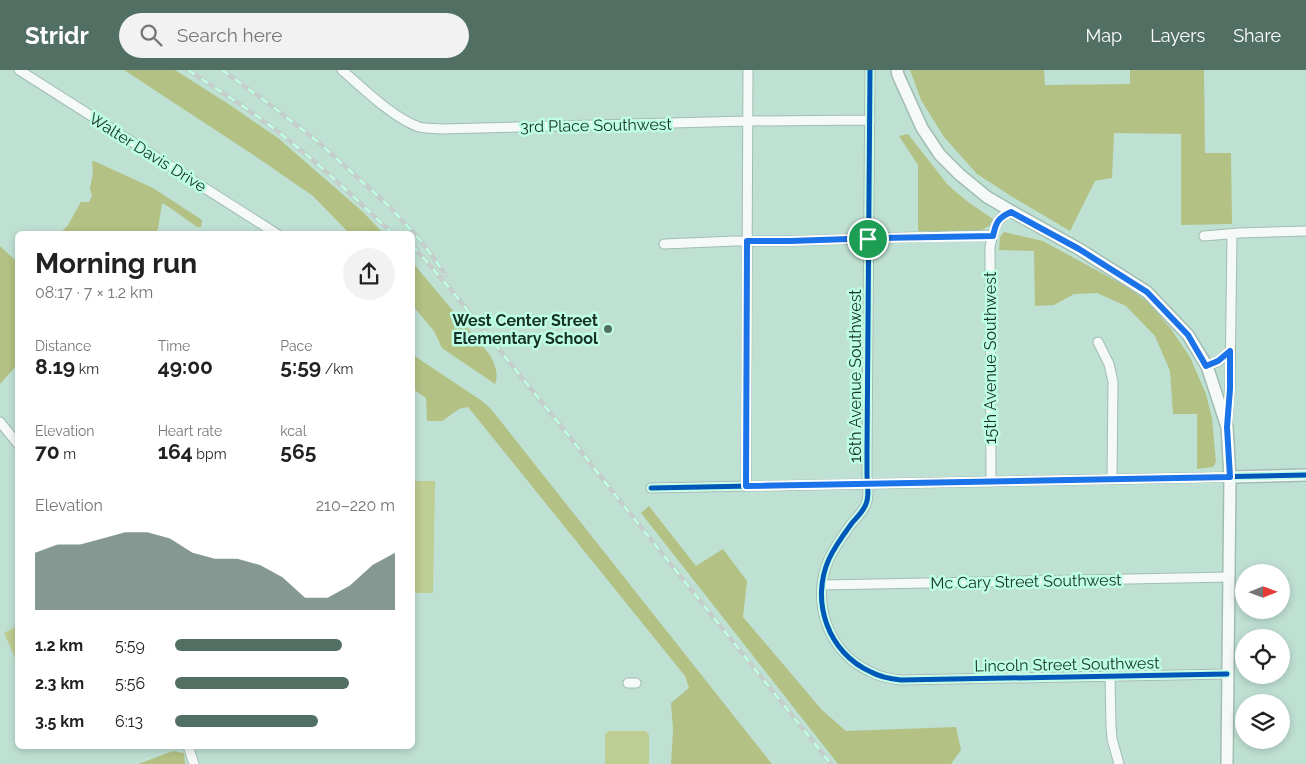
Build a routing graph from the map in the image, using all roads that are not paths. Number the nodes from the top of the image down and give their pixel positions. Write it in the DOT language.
graph roads {
  1 [pos="19,70"];
  2 [pos="342,70"];
  3 [pos="748,70"];
  4 [pos="870,70"];
  5 [pos="897,70"];
  6 [pos="870,120"];
  7 [pos="748,121"];
  8 [pos="1011,212"];
  9 [pos="272,231"];
  10 [pos="1306,231"];
  11 [pos="1232,234"];
  12 [pos="993,236"];
  13 [pos="1204,236"];
  14 [pos="868,239"];
  15 [pos="747,241"];
  16 [pos="664,244"];
  17 [pos="1098,342"];
  18 [pos="1230,351"];
  19 [pos="1206,366"];
  20 [pos="0,422"];
  21 [pos="1227,427"];
  22 [pos="15,440"];
  23 [pos="1306,475"];
  24 [pos="1230,477"];
  25 [pos="1112,479"];
  26 [pos="991,482"];
  27 [pos="868,484"];
  28 [pos="746,486"];
  29 [pos="651,488"];
  30 [pos="1229,577"];
  31 [pos="822,585"];
  32 [pos="1228,674"];
  33 [pos="1110,676"];
  34 [pos="907,680"];
  35 [pos="189,749"];
  36 [pos="194,764"];
  37 [pos="1119,764"];
  38 [pos="1227,764"];
  1 -- 9 [label="street, Walter Davis Drive"];
  2 -- 7 [label="street, 3rd Place Southwest"];
  3 -- 7 [label="street"];
  4 -- 6 [label="street, 16th Avenue Southwest"];
  5 -- 8 [label="main road"];
  6 -- 7 [label="street, 3rd Place Southwest"];
  6 -- 14 [label="street, 16th Avenue Southwest"];
  7 -- 15 [label="street"];
  8 -- 12 [label="street"];
  8 -- 19 [label="main road"];
  10 -- 11 [label="street"];
  11 -- 13 [label="street"];
  11 -- 18 [label="street"];
  12 -- 14 [label="street"];
  12 -- 26 [label="street, 15th Avenue Southwest"];
  14 -- 15 [label="street"];
  14 -- 27 [label="street, 16th Avenue Southwest"];
  15 -- 16 [label="street"];
  15 -- 28 [label="street"];
  17 -- 25 [label="street"];
  18 -- 19 [label="street"];
  18 -- 21 [label="street"];
  19 -- 21 [label="main road"];
  20 -- 22 [label="street"];
  21 -- 24 [label="main road"];
  23 -- 24 [label="main road"];
  24 -- 25 [label="street"];
  24 -- 30 [label="main road"];
  25 -- 26 [label="street"];
  26 -- 27 [label="street"];
  27 -- 28 [label="street"];
  27 -- 31 [label="street, 16th Avenue Southwest"];
  28 -- 29 [label="street"];
  30 -- 31 [label="street, Mc Cary Street Southwest"];
  30 -- 32 [label="main road"];
  31 -- 34 [label="street, 16th Avenue Southwest"];
  32 -- 33 [label="street, Lincoln Street Southwest"];
  32 -- 38 [label="main road"];
  33 -- 34 [label="street, Lincoln Street Southwest"];
  33 -- 37 [label="street"];
  35 -- 36 [label="street"];
}
